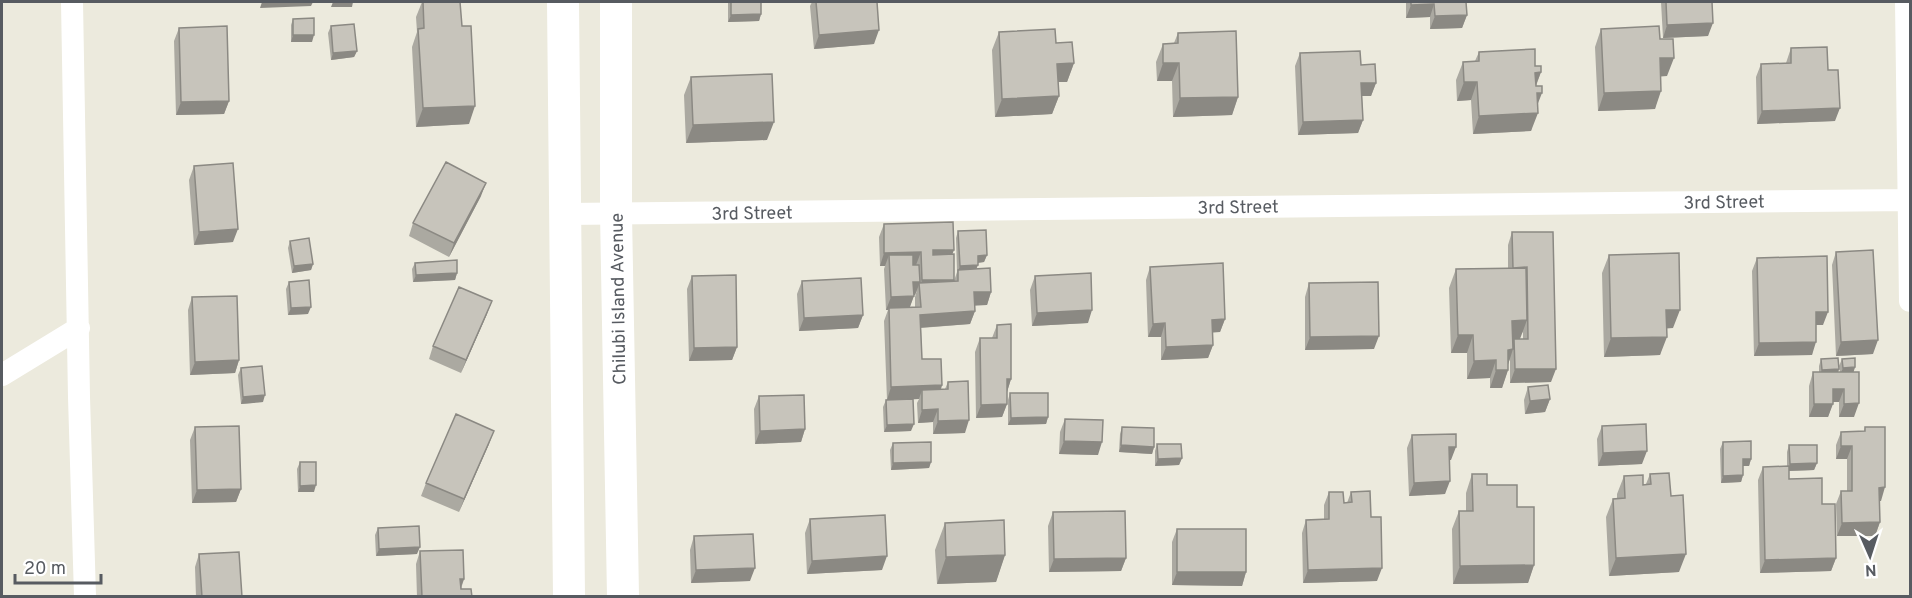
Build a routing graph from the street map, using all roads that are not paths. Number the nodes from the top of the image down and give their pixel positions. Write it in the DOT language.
graph roads {
  1 [pos="72,2"];
  2 [pos="563,2"];
  3 [pos="616,2"];
  4 [pos="1906,2"];
  5 [pos="1910,200"];
  6 [pos="565,214"];
  7 [pos="616,214"];
  8 [pos="1911,302"];
  9 [pos="78,328"];
  10 [pos="2,375"];
  11 [pos="85,597"];
  12 [pos="569,597"];
  13 [pos="623,597"];
  1 -- 9 [label="street"];
  2 -- 6 [label="street"];
  3 -- 7 [label="street, Chilubi Island Avenue"];
  4 -- 5 [label="street"];
  5 -- 7 [label="street, 3rd Street"];
  5 -- 8 [label="street"];
  6 -- 7 [label="street, 3rd Street"];
  6 -- 12 [label="street"];
  7 -- 13 [label="street, Chilubi Island Avenue"];
  9 -- 10 [label="street"];
  9 -- 11 [label="street"];
}
